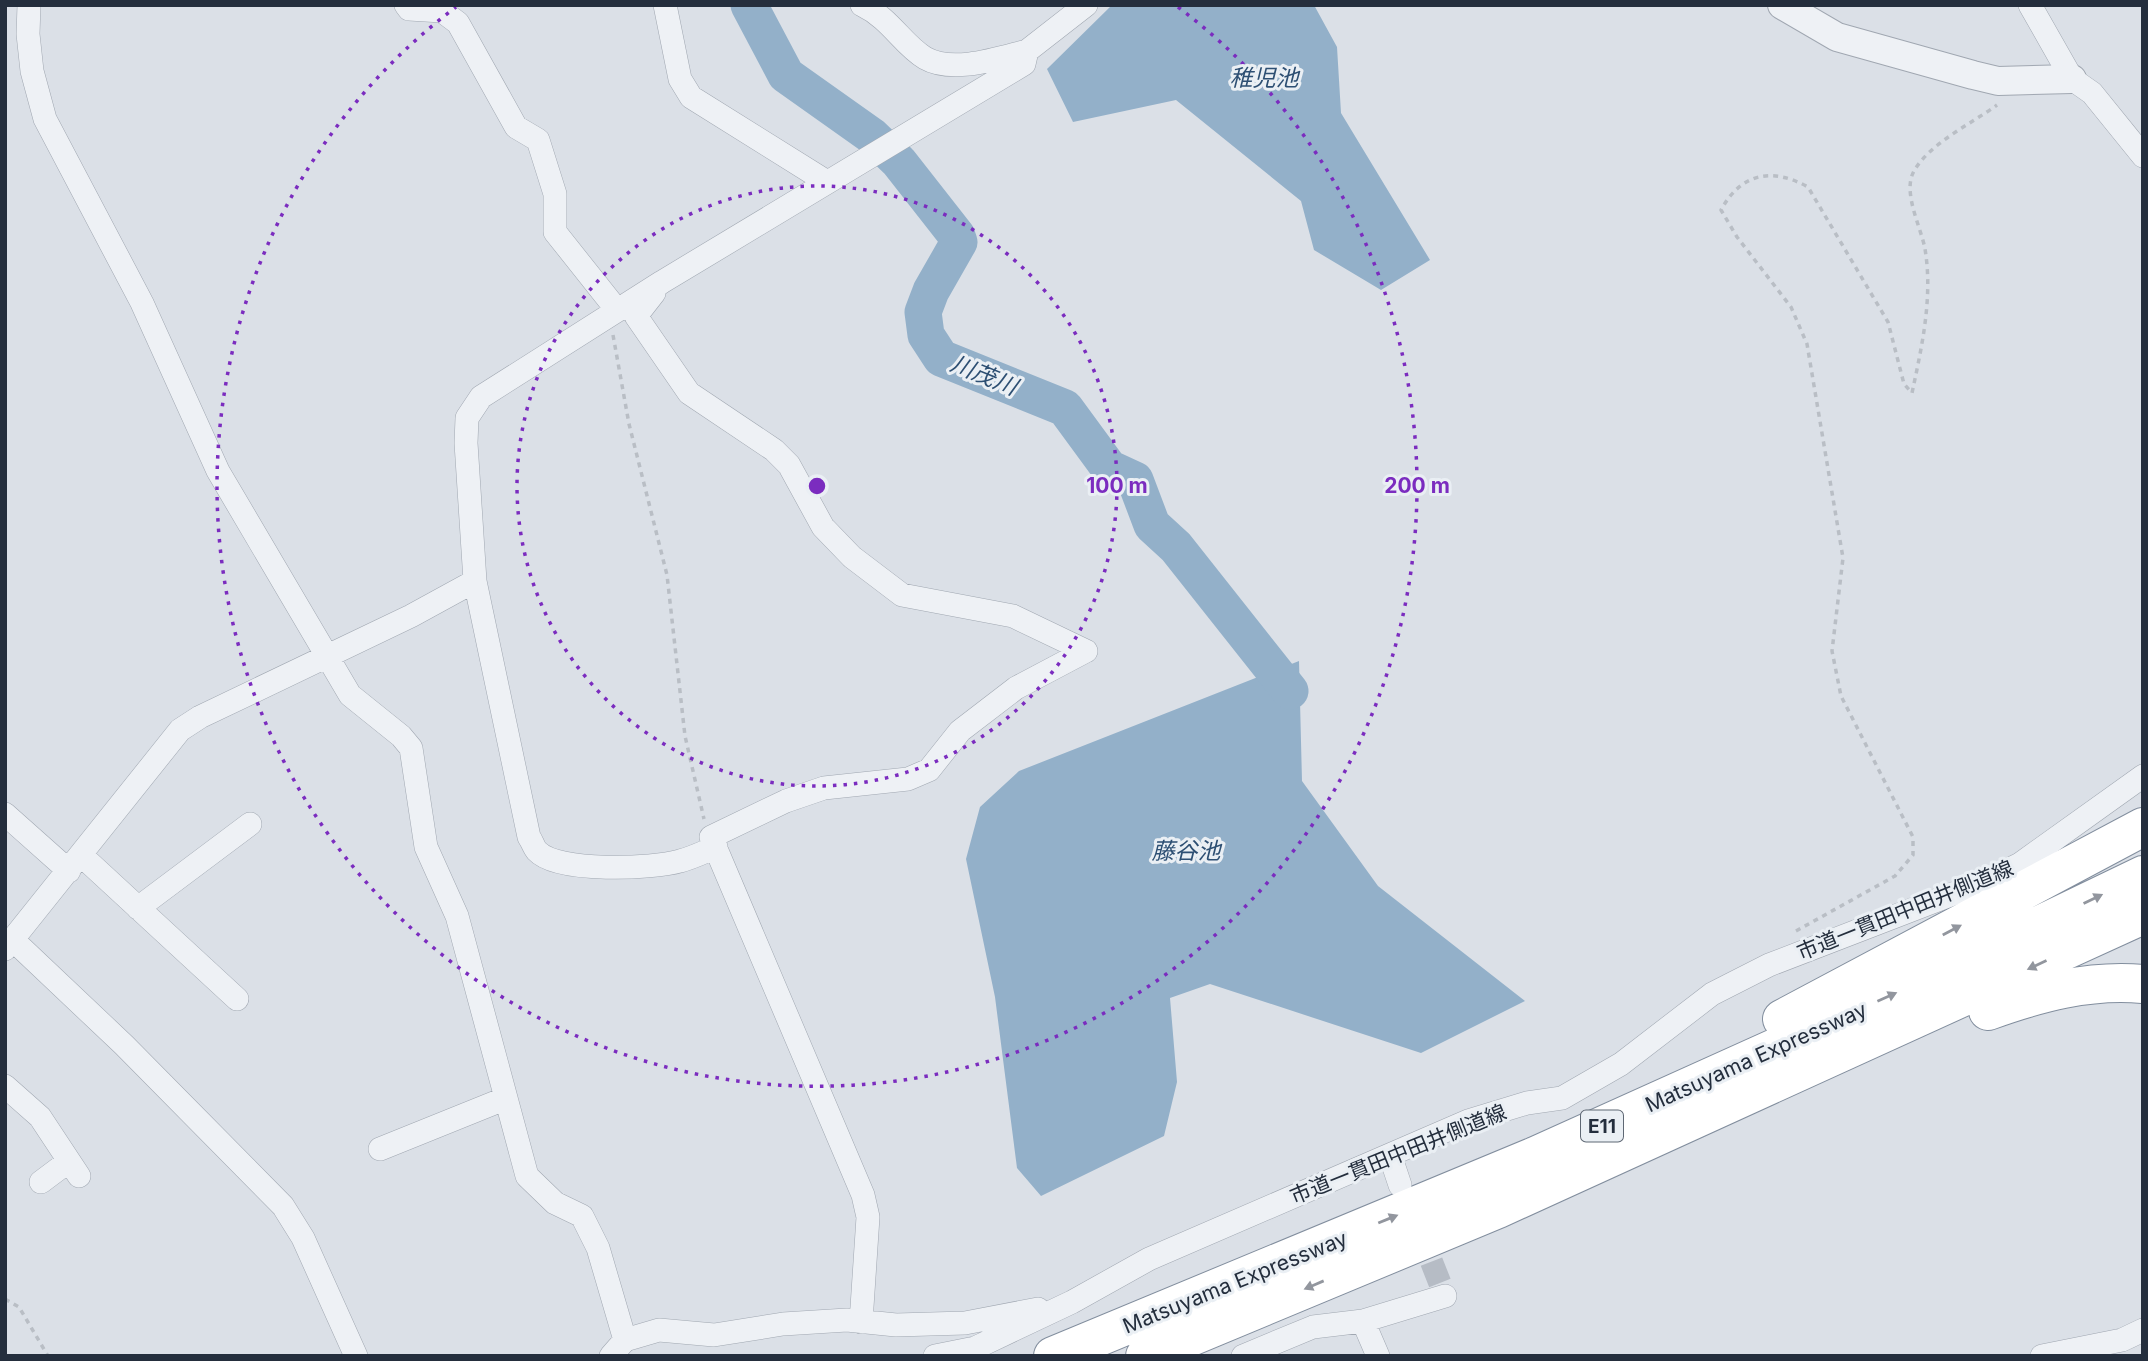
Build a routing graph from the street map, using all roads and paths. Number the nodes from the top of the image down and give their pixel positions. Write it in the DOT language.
graph roads {
  1 [pos="29,5"];
  2 [pos="406,5"];
  3 [pos="665,5"];
  4 [pos="862,5"];
  5 [pos="1086,5"];
  6 [pos="1782,5"];
  7 [pos="2030,5"];
  8 [pos="1027,51"];
  9 [pos="2072,79"];
  10 [pos="2031,82"];
  11 [pos="2143,156"];
  12 [pos="827,182"];
  13 [pos="627,313"];
  14 [pos="475,581"];
  15 [pos="328,655"];
  16 [pos="2143,776"];
  17 [pos="5,814"];
  18 [pos="250,824"];
  19 [pos="2143,827"];
  20 [pos="713,842"];
  21 [pos="76,864"];
  22 [pos="2143,875"];
  23 [pos="138,908"];
  24 [pos="2143,915"];
  25 [pos="9,944"];
  26 [pos="1769,965"];
  27 [pos="2143,984"];
  28 [pos="237,999"];
  29 [pos="5,1086"];
  30 [pos="504,1099"];
  31 [pos="380,1149"];
  32 [pos="1390,1155"];
  33 [pos="41,1182"];
  34 [pos="1400,1185"];
  35 [pos="1436,1199"];
  36 [pos="1498,1209"];
  37 [pos="1445,1296"];
  38 [pos="5,1299"];
  39 [pos="1072,1302"];
  40 [pos="1363,1321"];
  41 [pos="861,1322"];
  42 [pos="2143,1330"];
  43 [pos="618,1348"];
  44 [pos="48,1356"];
  45 [pos="356,1356"];
  46 [pos="935,1356"];
  47 [pos="1053,1356"];
  48 [pos="1145,1356"];
  49 [pos="1243,1356"];
  50 [pos="1378,1356"];
  51 [pos="2042,1356"];
  1 -- 15 [label="street"];
  2 -- 13 [label="street"];
  3 -- 12 [label="street"];
  4 -- 8 [label="street"];
  5 -- 8 [label="street"];
  6 -- 10 [label="street"];
  7 -- 9 [label="street"];
  8 -- 12 [label="street"];
  9 -- 10 [label="street"];
  9 -- 11 [label="street"];
  10 -- 26 [label="path"];
  12 -- 13 [label="street"];
  13 -- 14 [label="street"];
  13 -- 20 [label="path"];
  13 -- 20 [label="street"];
  14 -- 15 [label="street"];
  14 -- 20 [label="street"];
  15 -- 21 [label="street"];
  15 -- 30 [label="street"];
  16 -- 26 [label="street, 市道一貫田中田井側道線"];
  17 -- 21 [label="street"];
  18 -- 23 [label="street"];
  35 -- 19 [label="highway, one-way"];
  20 -- 41 [label="street"];
  21 -- 23 [label="street"];
  21 -- 25 [label="street"];
  35 -- 22 [label="highway, Matsuyama Expressway / E11, one-way"];
  23 -- 28 [label="street"];
  24 -- 36 [label="highway, Matsuyama Expressway / E11, one-way"];
  25 -- 45 [label="street"];
  26 -- 32 [label="street, 市道一貫田中田井側道線"];
  27 -- 36 [label="highway"];
  29 -- 33 [label="street"];
  30 -- 31 [label="street"];
  30 -- 43 [label="street"];
  32 -- 34 [label="street"];
  32 -- 39 [label="street, 市道一貫田中田井側道線"];
  47 -- 35 [label="highway, Matsuyama Expressway / E11, one-way"];
  36 -- 48 [label="highway, Matsuyama Expressway / E11, one-way"];
  37 -- 40 [label="street"];
  38 -- 44 [label="path"];
  39 -- 41 [label="street"];
  39 -- 46 [label="street, 市道一貫田中田井側道線"];
  40 -- 49 [label="street"];
  40 -- 50 [label="street"];
  41 -- 43 [label="street"];
  42 -- 51 [label="street"];
}
